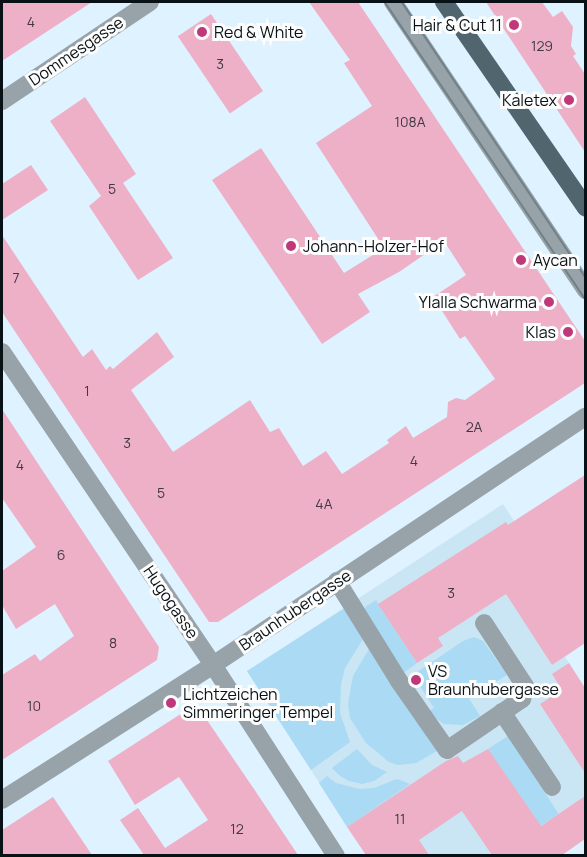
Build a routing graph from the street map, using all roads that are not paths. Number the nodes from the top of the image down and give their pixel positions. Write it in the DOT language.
graph roads {
  1 [pos="150,2"];
  2 [pos="393,2"];
  3 [pos="444,2"];
  4 [pos="2,101"];
  5 [pos="585,208"];
  6 [pos="585,290"];
  7 [pos="2,351"];
  8 [pos="585,416"];
  9 [pos="338,581"];
  10 [pos="484,623"];
  11 [pos="213,665"];
  12 [pos="502,712"];
  13 [pos="552,787"];
  14 [pos="2,800"];
  15 [pos="336,855"];
  1 -- 4 [label="street, Dommesgasse"];
  2 -- 6 [label="street"];
  3 -- 5 [label="main road"];
  7 -- 11 [label="street, Hugogasse"];
  8 -- 9 [label="street, Braunhubergasse"];
  9 -- 11 [label="street, Braunhubergasse"];
  9 -- 12 [label="street"];
  10 -- 12 [label="street"];
  11 -- 14 [label="street, Braunhubergasse"];
  11 -- 15 [label="street, Hugogasse"];
  12 -- 13 [label="street"];
}
